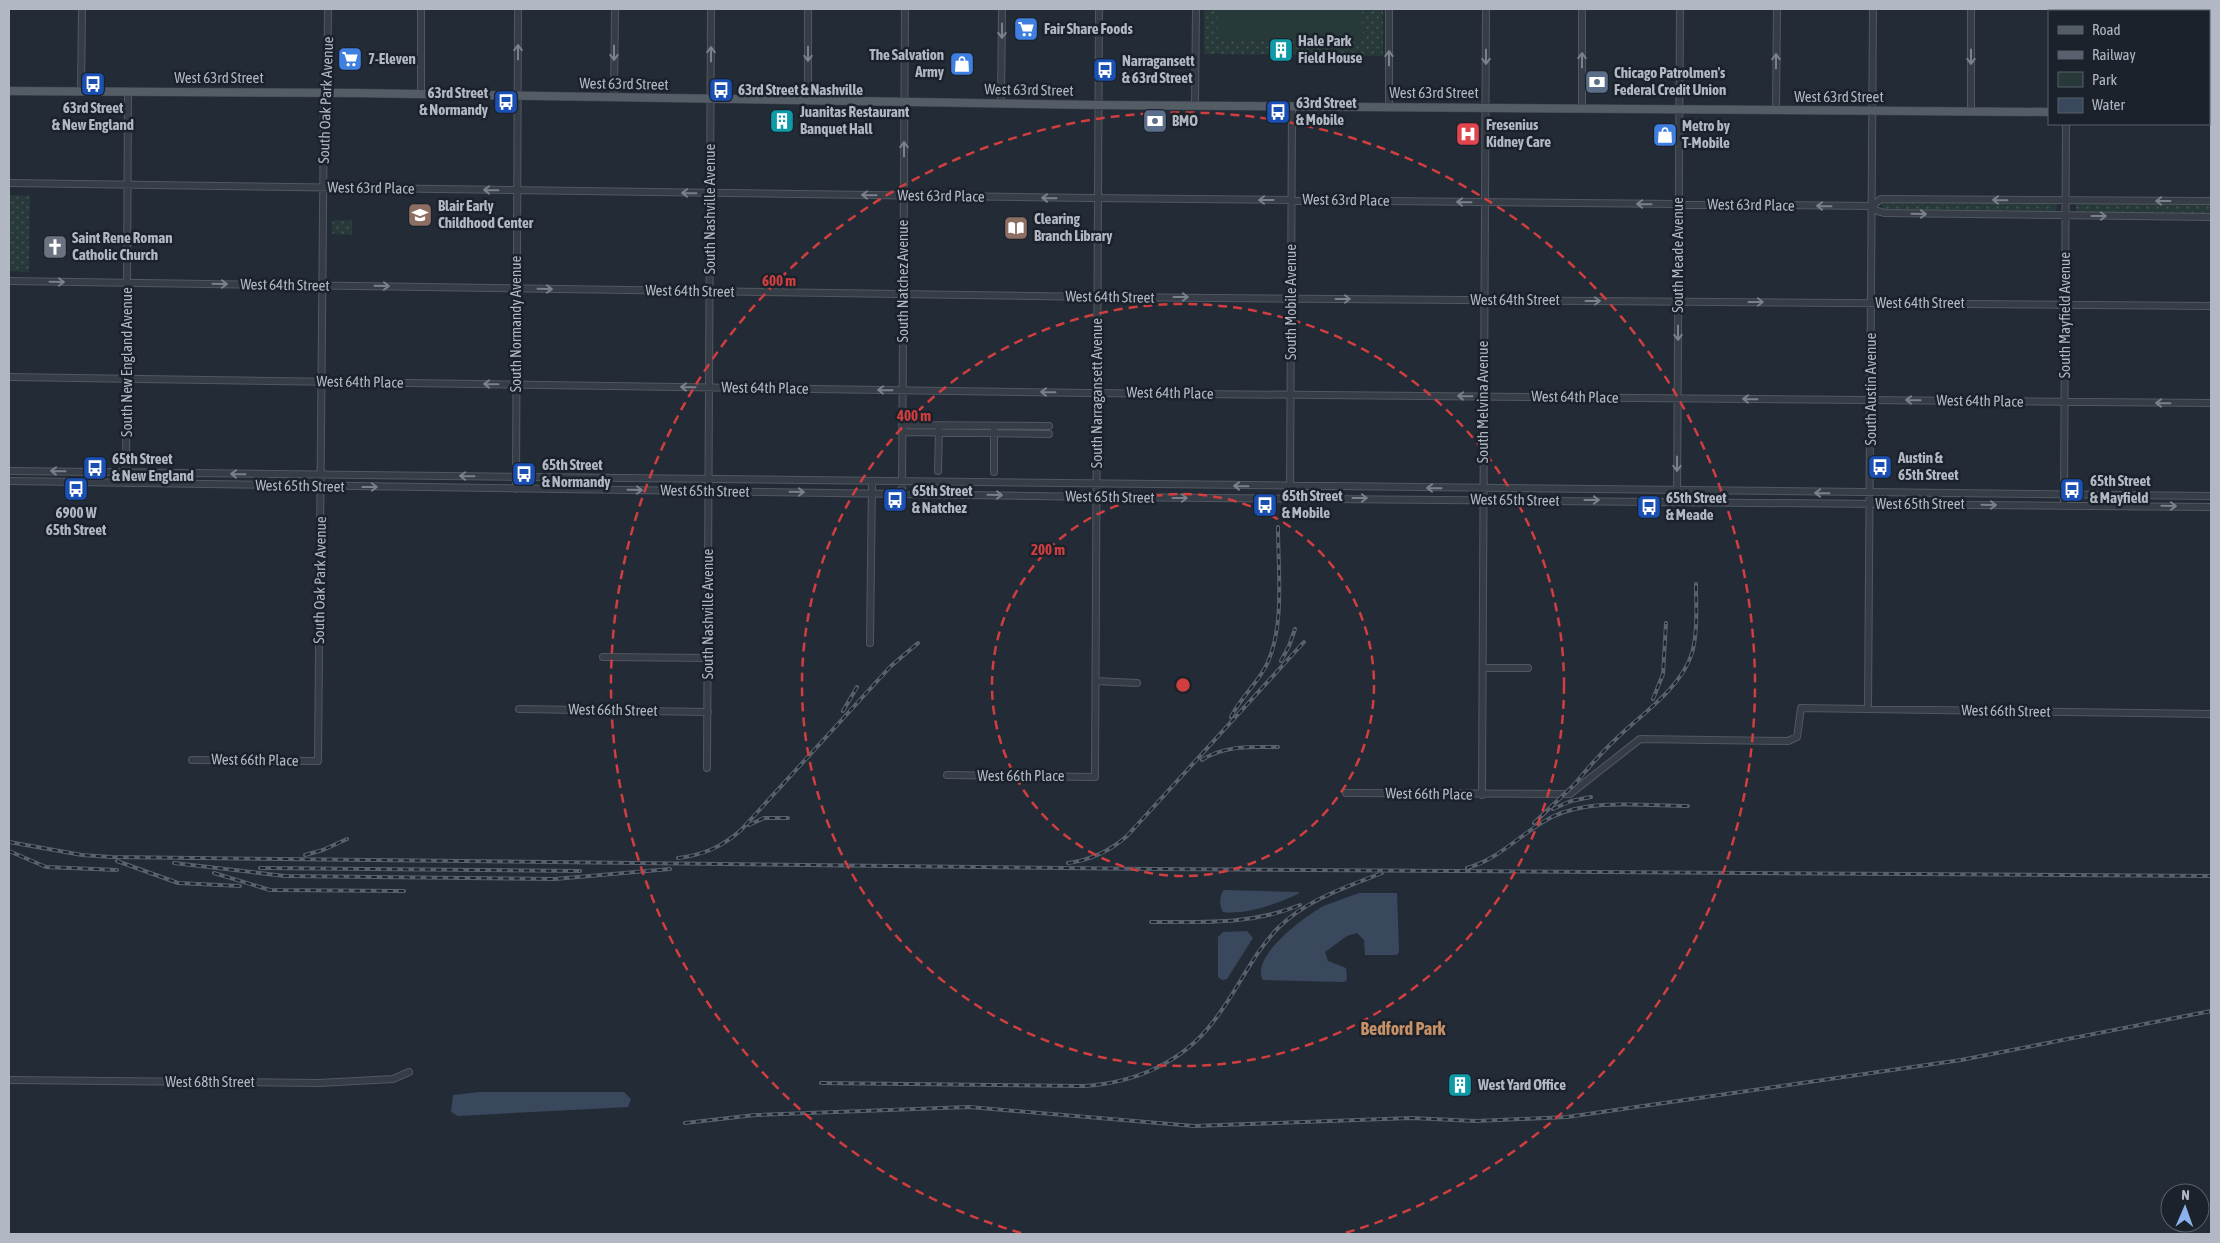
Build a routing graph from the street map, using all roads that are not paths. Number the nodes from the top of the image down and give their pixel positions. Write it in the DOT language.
graph roads {
  1 [pos="82,9"];
  2 [pos="328,9"];
  3 [pos="421,9"];
  4 [pos="518,9"];
  5 [pos="615,9"];
  6 [pos="711,9"];
  7 [pos="808,9"];
  8 [pos="905,9"];
  9 [pos="1002,9"];
  10 [pos="1099,9"];
  11 [pos="1196,9"];
  12 [pos="1389,9"];
  13 [pos="1486,9"];
  14 [pos="1582,9"];
  15 [pos="1680,9"];
  16 [pos="1777,9"];
  17 [pos="1874,9"];
  18 [pos="1971,9"];
  19 [pos="9,91"];
  20 [pos="81,92"];
  21 [pos="128,92"];
  22 [pos="326,92"];
  23 [pos="421,94"];
  24 [pos="518,96"];
  25 [pos="614,97"];
  26 [pos="711,99"];
  27 [pos="808,100"];
  28 [pos="904,102"];
  29 [pos="1001,103"];
  30 [pos="1098,105"];
  31 [pos="1195,105"];
  32 [pos="1292,106"];
  33 [pos="1388,107"];
  34 [pos="1486,108"];
  35 [pos="1582,108"];
  36 [pos="1680,109"];
  37 [pos="1776,110"];
  38 [pos="1873,111"];
  39 [pos="1970,111"];
  40 [pos="2048,112"];
  41 [pos="2066,125"];
  42 [pos="9,183"];
  43 [pos="128,184"];
  44 [pos="324,187"];
  45 [pos="517,190"];
  46 [pos="710,193"];
  47 [pos="903,196"];
  48 [pos="1098,198"];
  49 [pos="1292,200"];
  50 [pos="2066,200"];
  51 [pos="1485,202"];
  52 [pos="2211,202"];
  53 [pos="1679,204"];
  54 [pos="1872,206"];
  55 [pos="2066,216"];
  56 [pos="2211,217"];
  57 [pos="9,281"];
  58 [pos="127,283"];
  59 [pos="322,286"];
  60 [pos="517,288"];
  61 [pos="710,291"];
  62 [pos="903,294"];
  63 [pos="1097,297"];
  64 [pos="1291,298"];
  65 [pos="1484,300"];
  66 [pos="1678,301"];
  67 [pos="1872,303"];
  68 [pos="2065,305"];
  69 [pos="2211,306"];
  70 [pos="9,377"];
  71 [pos="126,379"];
  72 [pos="322,382"];
  73 [pos="516,384"];
  74 [pos="710,387"];
  75 [pos="902,390"];
  76 [pos="1097,393"];
  77 [pos="1290,394"];
  78 [pos="1484,396"];
  79 [pos="1677,398"];
  80 [pos="1871,400"];
  81 [pos="2065,402"];
  82 [pos="2211,403"];
  83 [pos="902,428"];
  84 [pos="939,428"];
  85 [pos="994,429"];
  86 [pos="1049,430"];
  87 [pos="9,471"];
  88 [pos="938,471"];
  89 [pos="126,472"];
  90 [pos="994,472"];
  91 [pos="322,474"];
  92 [pos="516,477"];
  93 [pos="709,479"];
  94 [pos="9,481"];
  95 [pos="872,481"];
  96 [pos="902,482"];
  97 [pos="126,483"];
  98 [pos="1096,484"];
  99 [pos="1290,486"];
  100 [pos="321,487"];
  101 [pos="516,489"];
  102 [pos="1483,489"];
  103 [pos="709,491"];
  104 [pos="1677,491"];
  105 [pos="1730,492"];
  106 [pos="872,493"];
  107 [pos="1871,493"];
  108 [pos="902,494"];
  109 [pos="2064,495"];
  110 [pos="2211,496"];
  111 [pos="1096,497"];
  112 [pos="1290,498"];
  113 [pos="1483,499"];
  114 [pos="1676,501"];
  115 [pos="1730,502"];
  116 [pos="1871,504"];
  117 [pos="2064,505"];
  118 [pos="2211,507"];
  119 [pos="870,643"];
  120 [pos="603,657"];
  121 [pos="708,658"];
  122 [pos="1483,668"];
  123 [pos="1528,668"];
  124 [pos="1096,681"];
  125 [pos="1137,682"];
  126 [pos="519,709"];
  127 [pos="1868,709"];
  128 [pos="708,712"];
  129 [pos="2211,714"];
  130 [pos="1797,737"];
  131 [pos="192,760"];
  132 [pos="318,761"];
  133 [pos="707,768"];
  134 [pos="947,776"];
  135 [pos="1095,777"];
  136 [pos="1346,793"];
  137 [pos="1482,795"];
  138 [pos="409,1072"];
  139 [pos="9,1080"];
  1 -- 20 [label="street"];
  2 -- 22 [label="street, South Oak Park Avenue"];
  3 -- 23 [label="street"];
  24 -- 4 [label="street, South Normandy Avenue, one-way"];
  5 -- 25 [label="street, one-way"];
  26 -- 6 [label="street, South Nashville Avenue, one-way"];
  7 -- 27 [label="street, one-way"];
  8 -- 28 [label="street, South Natchez Avenue"];
  9 -- 29 [label="street, one-way"];
  10 -- 30 [label="street, South Narragansett Avenue"];
  11 -- 31 [label="street"];
  33 -- 12 [label="street, one-way"];
  13 -- 34 [label="street, South Melvina Avenue, one-way"];
  35 -- 14 [label="street, one-way"];
  15 -- 36 [label="street, South Meade Avenue"];
  37 -- 16 [label="street, one-way"];
  17 -- 38 [label="street, South Austin Avenue"];
  18 -- 39 [label="street, one-way"];
  19 -- 20 [label="main road, West 63rd Street"];
  20 -- 21 [label="main road, West 63rd Street"];
  21 -- 22 [label="main road, West 63rd Street"];
  21 -- 43 [label="street, South New England Avenue"];
  22 -- 23 [label="main road, West 63rd Street"];
  22 -- 44 [label="street, South Oak Park Avenue"];
  23 -- 24 [label="main road, West 63rd Street"];
  24 -- 25 [label="main road, West 63rd Street"];
  24 -- 45 [label="street, South Normandy Avenue"];
  25 -- 26 [label="main road, West 63rd Street"];
  26 -- 27 [label="main road, West 63rd Street"];
  26 -- 46 [label="street, South Nashville Avenue"];
  27 -- 28 [label="main road, West 63rd Street"];
  28 -- 29 [label="main road, West 63rd Street"];
  47 -- 28 [label="street, South Natchez Avenue, one-way"];
  29 -- 30 [label="main road, West 63rd Street"];
  30 -- 31 [label="main road, West 63rd Street"];
  30 -- 48 [label="street, South Narragansett Avenue"];
  31 -- 32 [label="main road, West 63rd Street"];
  32 -- 33 [label="main road, West 63rd Street"];
  32 -- 49 [label="street, South Mobile Avenue"];
  33 -- 34 [label="main road, West 63rd Street"];
  34 -- 35 [label="main road, West 63rd Street"];
  34 -- 51 [label="street, South Melvina Avenue"];
  35 -- 36 [label="main road, West 63rd Street"];
  36 -- 37 [label="main road, West 63rd Street"];
  36 -- 53 [label="street, South Meade Avenue"];
  37 -- 38 [label="main road, West 63rd Street"];
  38 -- 39 [label="main road, West 63rd Street"];
  38 -- 54 [label="street, South Austin Avenue"];
  39 -- 40 [label="main road, West 63rd Street"];
  41 -- 50 [label="street, South Mayfield Avenue"];
  42 -- 43 [label="street, West 63rd Place"];
  43 -- 44 [label="street, West 63rd Place"];
  43 -- 58 [label="street, South New England Avenue"];
  45 -- 44 [label="street, West 63rd Place, one-way"];
  44 -- 59 [label="street, South Oak Park Avenue"];
  46 -- 45 [label="street, West 63rd Place, one-way"];
  45 -- 60 [label="street, South Normandy Avenue"];
  47 -- 46 [label="street, West 63rd Place, one-way"];
  46 -- 61 [label="street, South Nashville Avenue"];
  48 -- 47 [label="street, West 63rd Place, one-way"];
  47 -- 62 [label="street, South Natchez Avenue"];
  49 -- 48 [label="street, West 63rd Place, one-way"];
  48 -- 63 [label="street, South Narragansett Avenue"];
  51 -- 49 [label="street, West 63rd Place, one-way"];
  49 -- 64 [label="street, South Mobile Avenue"];
  52 -- 50 [label="street, West 63rd Place, one-way"];
  50 -- 54 [label="street, West 63rd Place, one-way"];
  50 -- 55 [label="street, South Mayfield Avenue"];
  53 -- 51 [label="street, West 63rd Place, one-way"];
  51 -- 65 [label="street, South Melvina Avenue"];
  54 -- 53 [label="street, West 63rd Place, one-way"];
  53 -- 66 [label="street, South Meade Avenue"];
  54 -- 55 [label="street, West 63rd Place, one-way"];
  54 -- 67 [label="street, South Austin Avenue"];
  55 -- 56 [label="street, West 63rd Place, one-way"];
  55 -- 68 [label="street, South Mayfield Avenue"];
  57 -- 58 [label="street, West 64th Street, one-way"];
  58 -- 59 [label="street, West 64th Street, one-way"];
  58 -- 71 [label="street, South New England Avenue"];
  59 -- 60 [label="street, West 64th Street, one-way"];
  59 -- 72 [label="street, South Oak Park Avenue"];
  60 -- 61 [label="street, West 64th Street, one-way"];
  60 -- 73 [label="street, South Normandy Avenue"];
  61 -- 62 [label="street, West 64th Street"];
  61 -- 74 [label="street, South Nashville Avenue"];
  62 -- 63 [label="street, West 64th Street"];
  62 -- 75 [label="street, South Natchez Avenue"];
  63 -- 64 [label="street, West 64th Street, one-way"];
  63 -- 76 [label="street, South Narragansett Avenue"];
  64 -- 65 [label="street, West 64th Street, one-way"];
  64 -- 77 [label="street, South Mobile Avenue"];
  65 -- 66 [label="street, West 64th Street, one-way"];
  65 -- 78 [label="street, South Melvina Avenue"];
  66 -- 67 [label="street, West 64th Street, one-way"];
  66 -- 79 [label="street, South Meade Avenue, one-way"];
  67 -- 68 [label="street, West 64th Street"];
  67 -- 80 [label="street, South Austin Avenue"];
  68 -- 69 [label="street, West 64th Street"];
  68 -- 81 [label="street, South Mayfield Avenue"];
  70 -- 71 [label="street, West 64th Place"];
  71 -- 72 [label="street, West 64th Place"];
  71 -- 89 [label="street, South New England Avenue"];
  73 -- 72 [label="street, West 64th Place, one-way"];
  72 -- 91 [label="street, South Oak Park Avenue"];
  74 -- 73 [label="street, West 64th Place, one-way"];
  73 -- 92 [label="street, South Normandy Avenue"];
  75 -- 74 [label="street, West 64th Place, one-way"];
  74 -- 93 [label="street, South Nashville Avenue"];
  76 -- 75 [label="street, West 64th Place, one-way"];
  75 -- 83 [label="street, South Natchez Avenue"];
  76 -- 77 [label="street, West 64th Place"];
  76 -- 98 [label="street, South Narragansett Avenue"];
  78 -- 77 [label="street, West 64th Place, one-way"];
  77 -- 99 [label="street, South Mobile Avenue"];
  78 -- 79 [label="street, West 64th Place"];
  78 -- 102 [label="street, South Melvina Avenue"];
  80 -- 79 [label="street, West 64th Place, one-way"];
  79 -- 104 [label="street, South Meade Avenue, one-way"];
  81 -- 80 [label="street, West 64th Place, one-way"];
  80 -- 107 [label="street, South Austin Avenue"];
  82 -- 81 [label="street, West 64th Place, one-way"];
  81 -- 109 [label="street, South Mayfield Avenue"];
  83 -- 84 [label="street"];
  83 -- 96 [label="street, South Natchez Avenue"];
  84 -- 85 [label="street"];
  84 -- 88 [label="street"];
  85 -- 86 [label="street"];
  85 -- 90 [label="street"];
  89 -- 87 [label="street, West 65th Street, one-way"];
  91 -- 89 [label="street, West 65th Street, one-way"];
  89 -- 97 [label="street, South New England Avenue"];
  92 -- 91 [label="street, West 65th Street, one-way"];
  91 -- 100 [label="street, South Oak Park Avenue"];
  92 -- 93 [label="street, West 65th Street"];
  92 -- 101 [label="street, South Normandy Avenue"];
  93 -- 95 [label="street, West 65th Street"];
  93 -- 103 [label="street, South Nashville Avenue"];
  94 -- 97 [label="street, West 65th Street"];
  95 -- 96 [label="street, West 65th Street"];
  95 -- 106 [label="street"];
  96 -- 98 [label="street, West 65th Street"];
  96 -- 108 [label="street, South Natchez Avenue"];
  97 -- 100 [label="street, West 65th Street"];
  99 -- 98 [label="street, West 65th Street, one-way"];
  98 -- 111 [label="street, South Narragansett Avenue"];
  102 -- 99 [label="street, West 65th Street, one-way"];
  99 -- 112 [label="street, South Mobile Avenue"];
  100 -- 101 [label="street, West 65th Street, one-way"];
  100 -- 132 [label="street, South Oak Park Avenue"];
  101 -- 103 [label="street, West 65th Street, one-way"];
  102 -- 104 [label="street, West 65th Street"];
  102 -- 113 [label="street, South Melvina Avenue"];
  103 -- 106 [label="street, West 65th Street, one-way"];
  103 -- 121 [label="street, South Nashville Avenue"];
  104 -- 105 [label="street, West 65th Street"];
  104 -- 114 [label="street, South Meade Avenue"];
  107 -- 105 [label="street, West 65th Street, one-way"];
  105 -- 115 [label="street"];
  106 -- 108 [label="street, West 65th Street"];
  106 -- 119 [label="street"];
  107 -- 109 [label="street, West 65th Street"];
  107 -- 116 [label="street, South Austin Avenue"];
  108 -- 111 [label="street, West 65th Street, one-way"];
  109 -- 110 [label="street, West 65th Street"];
  109 -- 117 [label="street, South Mayfield Avenue"];
  111 -- 112 [label="street, West 65th Street, one-way"];
  111 -- 124 [label="street, South Narragansett Avenue"];
  112 -- 113 [label="street, West 65th Street, one-way"];
  113 -- 114 [label="street, West 65th Street, one-way"];
  113 -- 122 [label="street, South Melvina Avenue"];
  114 -- 115 [label="street, West 65th Street"];
  115 -- 116 [label="street, West 65th Street"];
  116 -- 117 [label="street, West 65th Street, one-way"];
  116 -- 127 [label="street, South Austin Avenue"];
  117 -- 118 [label="street, West 65th Street, one-way"];
  120 -- 121 [label="street"];
  121 -- 128 [label="street, South Nashville Avenue"];
  122 -- 123 [label="street"];
  122 -- 137 [label="street, South Melvina Avenue"];
  124 -- 125 [label="street"];
  124 -- 135 [label="street, South Narragansett Avenue"];
  126 -- 128 [label="street, West 66th Street"];
  127 -- 129 [label="street, West 66th Street"];
  127 -- 130 [label="street, West 66th Street"];
  128 -- 133 [label="street, South Nashville Avenue"];
  130 -- 137 [label="street, West 66th Place"];
  131 -- 132 [label="street, West 66th Place"];
  134 -- 135 [label="street, West 66th Place"];
  136 -- 137 [label="street, West 66th Place"];
  138 -- 139 [label="street, West 68th Street"];
}
